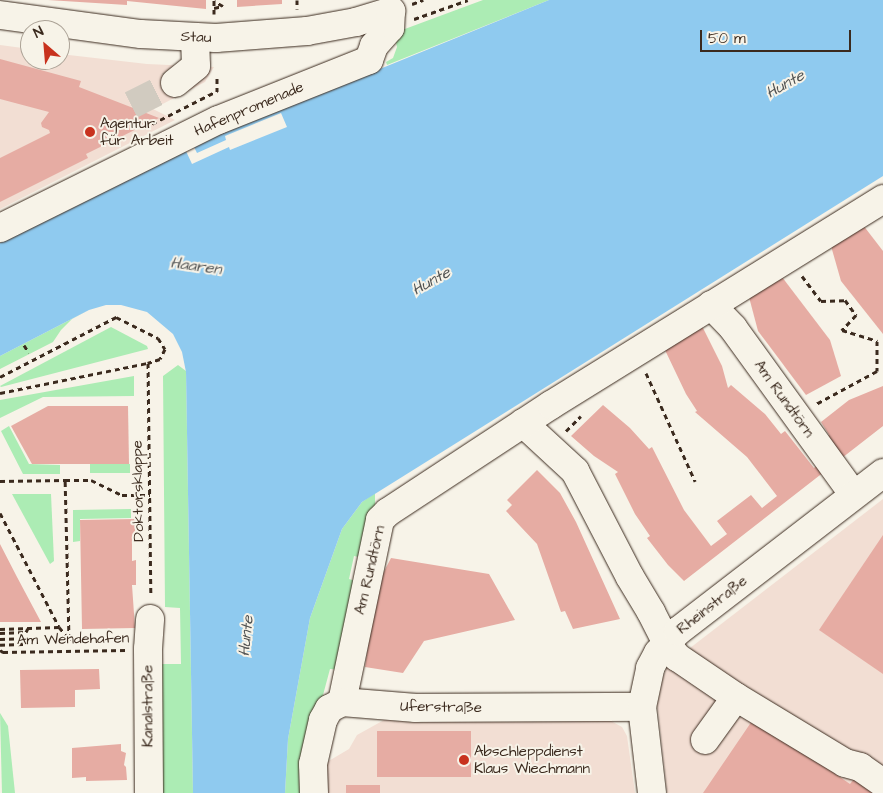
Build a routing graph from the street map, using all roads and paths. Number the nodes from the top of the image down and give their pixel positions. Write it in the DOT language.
graph roads {
  1 [pos="468,0"];
  2 [pos="0,15"];
  3 [pos="391,19"];
  4 [pos="195,38"];
  5 [pos="175,83"];
  6 [pos="217,91"];
  7 [pos="161,119"];
  8 [pos="880,206"];
  9 [pos="0,228"];
  10 [pos="799,272"];
  11 [pos="711,305"];
  12 [pos="24,345"];
  13 [pos="29,353"];
  14 [pos="148,363"];
  15 [pos="0,377"];
  16 [pos="639,378"];
  17 [pos="0,393"];
  18 [pos="584,414"];
  19 [pos="796,415"];
  20 [pos="523,423"];
  21 [pos="549,448"];
  22 [pos="883,473"];
  23 [pos="65,480"];
  24 [pos="0,481"];
  25 [pos="695,481"];
  26 [pos="150,495"];
  27 [pos="854,495"];
  28 [pos="0,513"];
  29 [pos="59,627"];
  30 [pos="0,628"];
  31 [pos="28,628"];
  32 [pos="0,633"];
  33 [pos="149,635"];
  34 [pos="0,638"];
  35 [pos="69,639"];
  36 [pos="666,642"];
  37 [pos="0,645"];
  38 [pos="0,650"];
  39 [pos="736,697"];
  40 [pos="342,702"];
  41 [pos="642,707"];
  42 [pos="705,740"];
  43 [pos="883,782"];
  44 [pos="149,793"];
  45 [pos="314,793"];
  46 [pos="652,793"];
  1 -- 3 [label="path"];
  2 -- 4 [label="street, Stau"];
  3 -- 4 [label="street, Stau"];
  3 -- 9 [label="street, Hafenpromenade"];
  4 -- 5 [label="street"];
  6 -- 7 [label="path"];
  8 -- 11 [label="street, Am Rundtörn"];
  10 -- 19 [label="path"];
  11 -- 19 [label="street, Am Rundtörn"];
  11 -- 20 [label="street, Am Rundtörn"];
  12 -- 13 [label="path"];
  14 -- 15 [label="path"];
  14 -- 17 [label="path"];
  14 -- 26 [label="path, Doktorsklappe"];
  16 -- 25 [label="path"];
  18 -- 21 [label="path"];
  19 -- 27 [label="street, Am Rundtörn"];
  20 -- 21 [label="street"];
  20 -- 40 [label="street, Am Rundtörn"];
  21 -- 36 [label="street"];
  22 -- 27 [label="street, Rheinstraße"];
  23 -- 24 [label="path"];
  23 -- 26 [label="path"];
  23 -- 35 [label="path"];
  26 -- 33 [label="path, Doktorsklappe"];
  27 -- 36 [label="street, Rheinstraße"];
  28 -- 29 [label="path"];
  29 -- 31 [label="path"];
  29 -- 35 [label="path"];
  30 -- 31 [label="path"];
  31 -- 32 [label="path"];
  33 -- 35 [label="path"];
  33 -- 38 [label="path, Am Wendehafen"];
  33 -- 44 [label="street, Kanalstraße"];
  34 -- 37 [label="path"];
  36 -- 39 [label="street"];
  36 -- 41 [label="street, Rheinstraße"];
  39 -- 42 [label="street"];
  39 -- 43 [label="street"];
  40 -- 41 [label="street, Uferstraße"];
  40 -- 45 [label="street"];
  41 -- 46 [label="street, Rheinstraße"];
}
